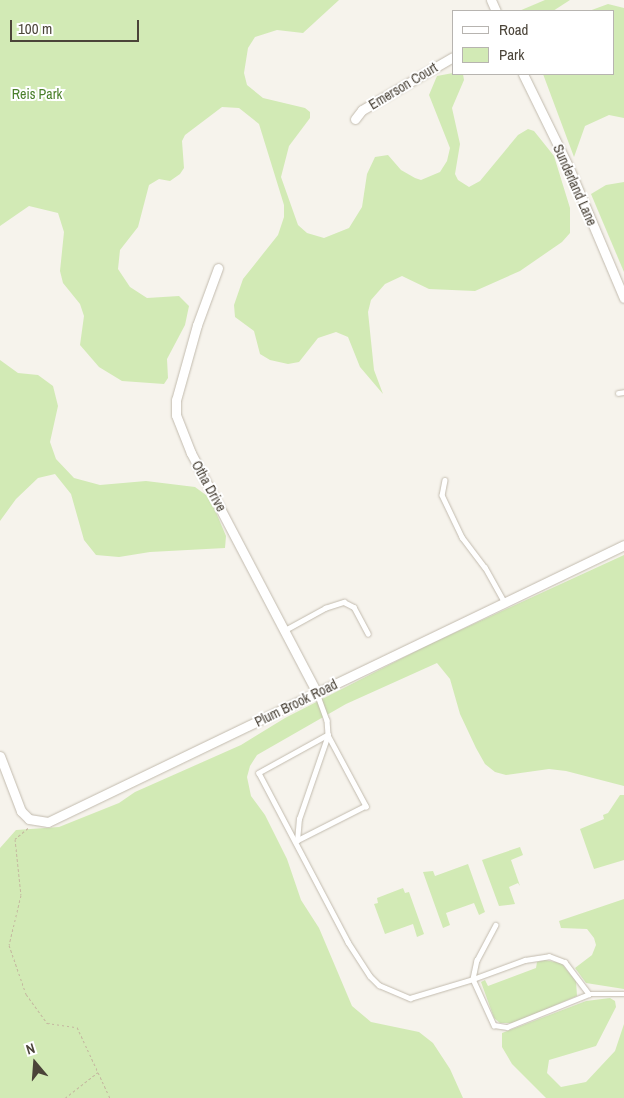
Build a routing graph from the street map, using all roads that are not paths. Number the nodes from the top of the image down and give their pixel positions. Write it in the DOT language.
graph roads {
  1 [pos="452,58"];
  2 [pos="523,75"];
  3 [pos="356,119"];
  4 [pos="218,268"];
  5 [pos="624,298"];
  6 [pos="624,392"];
  7 [pos="618,393"];
  8 [pos="445,480"];
  9 [pos="624,545"];
  10 [pos="505,603"];
  11 [pos="285,630"];
  12 [pos="368,633"];
  13 [pos="317,693"];
  14 [pos="328,735"];
  15 [pos="0,756"];
  16 [pos="297,841"];
  17 [pos="496,925"];
  18 [pos="473,979"];
  19 [pos="589,994"];
  20 [pos="624,994"];
  1 -- 3 [label="street, Emerson Court"];
  2 -- 5 [label="street, Sunderland Lane"];
  4 -- 11 [label="street, Otha Drive"];
  6 -- 7 [label="lane"];
  8 -- 10 [label="lane"];
  9 -- 10 [label="street, Plum Brook Road"];
  10 -- 13 [label="street, Plum Brook Road"];
  11 -- 12 [label="lane"];
  11 -- 13 [label="street, Otha Drive"];
  13 -- 14 [label="lane"];
  13 -- 15 [label="street, Plum Brook Road"];
  14 -- 16 [label="lane"];
  14 -- 16 [label="lane"];
  14 -- 16 [label="lane"];
  16 -- 18 [label="lane"];
  17 -- 18 [label="lane"];
  18 -- 19 [label="lane"];
  18 -- 19 [label="lane"];
  19 -- 20 [label="lane"];
}
